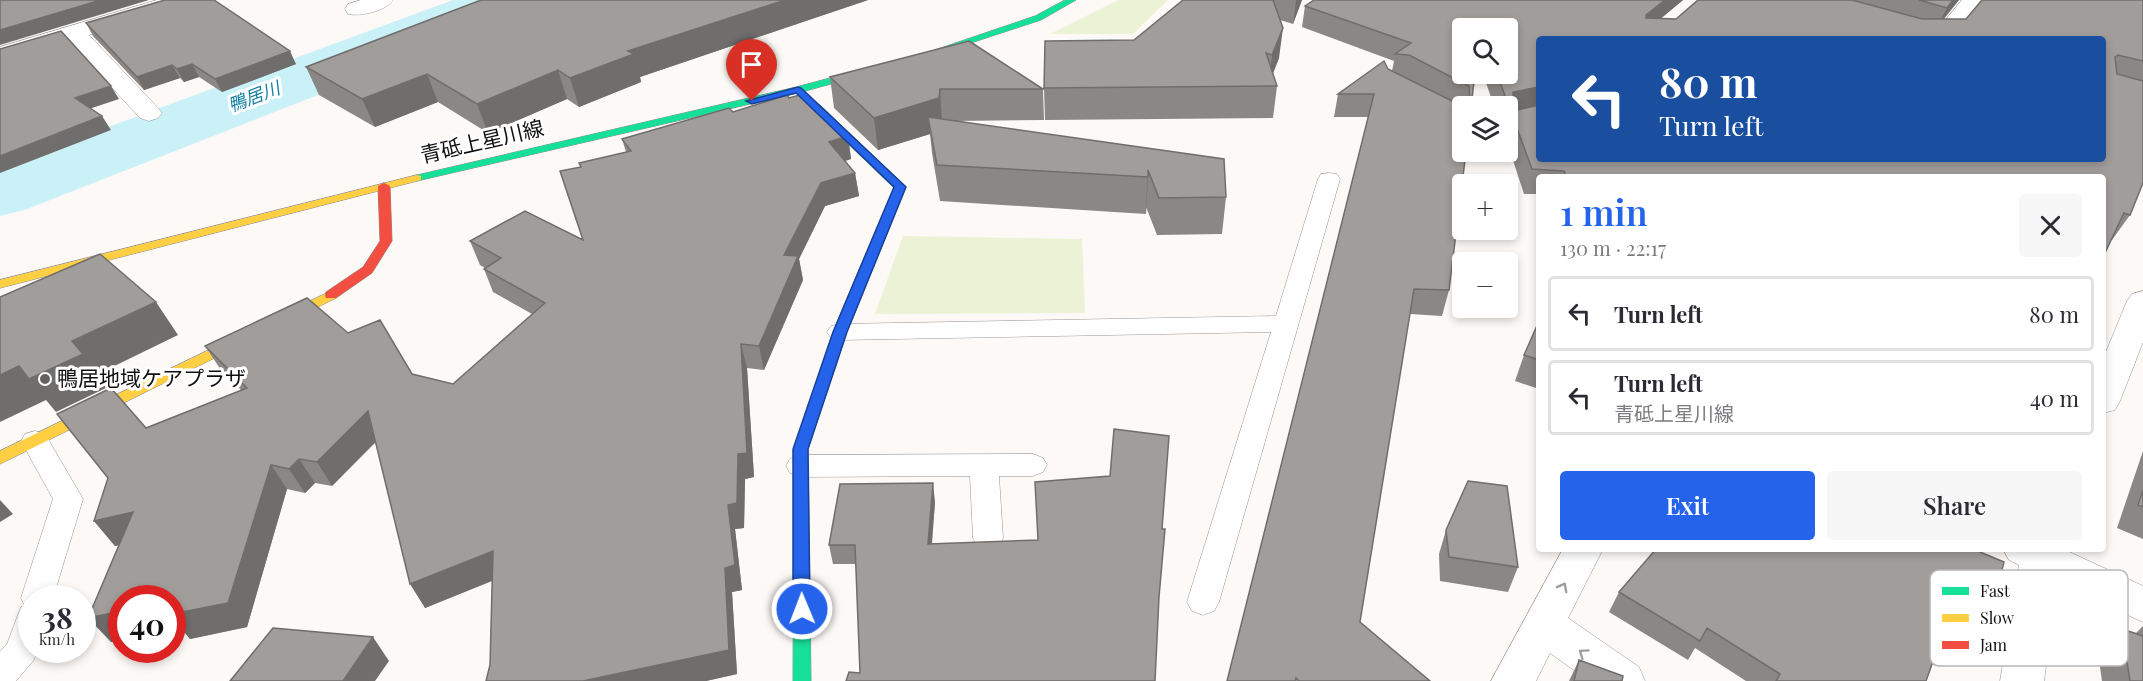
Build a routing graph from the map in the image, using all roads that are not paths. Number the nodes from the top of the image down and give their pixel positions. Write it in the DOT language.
graph roads {
  1 [pos="180,0"];
  2 [pos="382,0"];
  3 [pos="1072,0"];
  4 [pos="1974,0"];
  5 [pos="356,9"];
  6 [pos="74,33"];
  7 [pos="1936,36"];
  8 [pos="0,55"];
  9 [pos="911,59"];
  10 [pos="888,65"];
  11 [pos="798,90"];
  12 [pos="150,113"];
  13 [pos="1329,179"];
  14 [pos="384,186"];
  15 [pos="0,284"];
  16 [pos="2143,302"];
  17 [pos="1284,324"];
  18 [pos="840,332"];
  19 [pos="2106,394"];
  20 [pos="35,441"];
  21 [pos="0,458"];
  22 [pos="984,465"];
  23 [pos="1033,465"];
  24 [pos="800,466"];
  25 [pos="988,538"];
  26 [pos="1581,552"];
  27 [pos="2035,552"];
  28 [pos="2033,570"];
  29 [pos="2072,570"];
  30 [pos="41,585"];
  31 [pos="2128,598"];
  32 [pos="1203,602"];
  33 [pos="2143,605"];
  34 [pos="1542,624"];
  35 [pos="18,654"];
  36 [pos="2024,666"];
  37 [pos="0,675"];
  38 [pos="802,681"];
  39 [pos="1513,681"];
  40 [pos="1623,681"];
  41 [pos="2022,681"];
  1 -- 6 [label="street"];
  2 -- 5 [label="street"];
  3 -- 9 [label="main road"];
  4 -- 7 [label="street"];
  6 -- 8 [label="street"];
  6 -- 12 [label="street"];
  10 -- 11 [label="main road, 青砥上星川線"];
  11 -- 14 [label="main road, 青砥上星川線"];
  11 -- 18 [label="main road"];
  13 -- 17 [label="lane"];
  14 -- 15 [label="main road, 青砥上星川線"];
  14 -- 20 [label="main road"];
  16 -- 19 [label="street"];
  17 -- 18 [label="lane"];
  17 -- 32 [label="lane"];
  18 -- 24 [label="main road"];
  20 -- 21 [label="main road"];
  20 -- 30 [label="lane"];
  22 -- 23 [label="lane"];
  22 -- 24 [label="lane"];
  22 -- 25 [label="lane"];
  24 -- 38 [label="main road"];
  34 -- 26 [label="street, one-way"];
  27 -- 28 [label="street"];
  27 -- 29 [label="street"];
  31 -- 33 [label="street"];
  34 -- 39 [label="street"];
  40 -- 34 [label="street, one-way"];
  35 -- 37 [label="lane"];
  36 -- 41 [label="street"];
}
